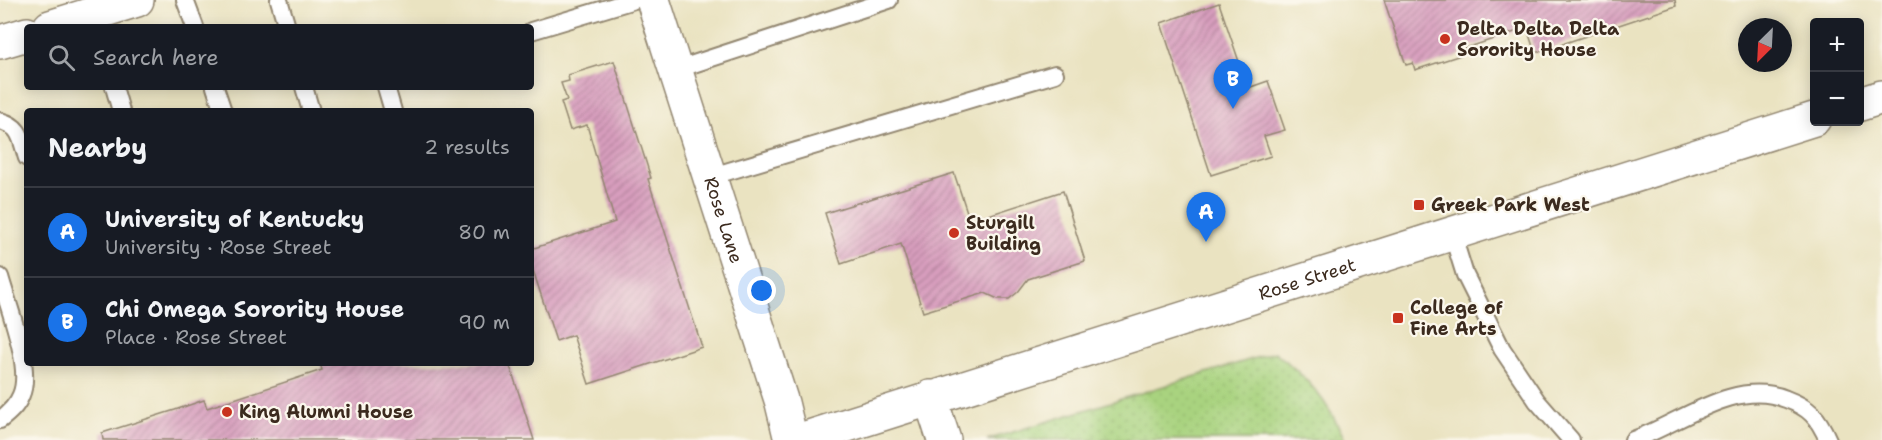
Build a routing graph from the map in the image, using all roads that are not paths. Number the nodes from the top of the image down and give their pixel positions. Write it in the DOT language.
graph roads {
  1 [pos="136,0"];
  2 [pos="185,0"];
  3 [pos="279,0"];
  4 [pos="634,0"];
  5 [pos="653,0"];
  6 [pos="889,0"];
  7 [pos="94,21"];
  8 [pos="72,24"];
  9 [pos="194,24"];
  10 [pos="286,24"];
  11 [pos="534,30"];
  12 [pos="24,35"];
  13 [pos="0,42"];
  14 [pos="675,70"];
  15 [pos="1055,74"];
  16 [pos="115,90"];
  17 [pos="216,90"];
  18 [pos="305,90"];
  19 [pos="387,90"];
  20 [pos="1882,97"];
  21 [pos="1864,103"];
  22 [pos="120,108"];
  23 [pos="222,108"];
  24 [pos="310,108"];
  25 [pos="392,108"];
  26 [pos="0,121"];
  27 [pos="1810,121"];
  28 [pos="24,149"];
  29 [pos="709,177"];
  30 [pos="1452,233"];
  31 [pos="0,277"];
  32 [pos="24,362"];
  33 [pos="25,366"];
  34 [pos="930,397"];
  35 [pos="0,420"];
  36 [pos="791,440"];
  37 [pos="800,440"];
  38 [pos="944,440"];
  39 [pos="1571,440"];
  40 [pos="1633,440"];
  41 [pos="1828,440"];
  1 -- 7 [label="street"];
  2 -- 9 [label="lane"];
  3 -- 10 [label="lane"];
  4 -- 11 [label="lane"];
  5 -- 14 [label="street, Rose Lane"];
  6 -- 14 [label="lane"];
  7 -- 8 [label="street"];
  12 -- 13 [label="street"];
  14 -- 29 [label="street, Rose Lane"];
  15 -- 29 [label="lane"];
  16 -- 22 [label="lane"];
  17 -- 23 [label="lane"];
  18 -- 24 [label="lane"];
  19 -- 25 [label="lane"];
  20 -- 21 [label="street"];
  26 -- 28 [label="lane"];
  27 -- 30 [label="street, Rose Street"];
  29 -- 36 [label="street, Rose Lane"];
  30 -- 34 [label="street, Rose Street"];
  30 -- 39 [label="lane"];
  31 -- 32 [label="lane"];
  33 -- 35 [label="lane"];
  34 -- 37 [label="street, Rose Street"];
  34 -- 38 [label="street"];
  40 -- 41 [label="lane"];
}
